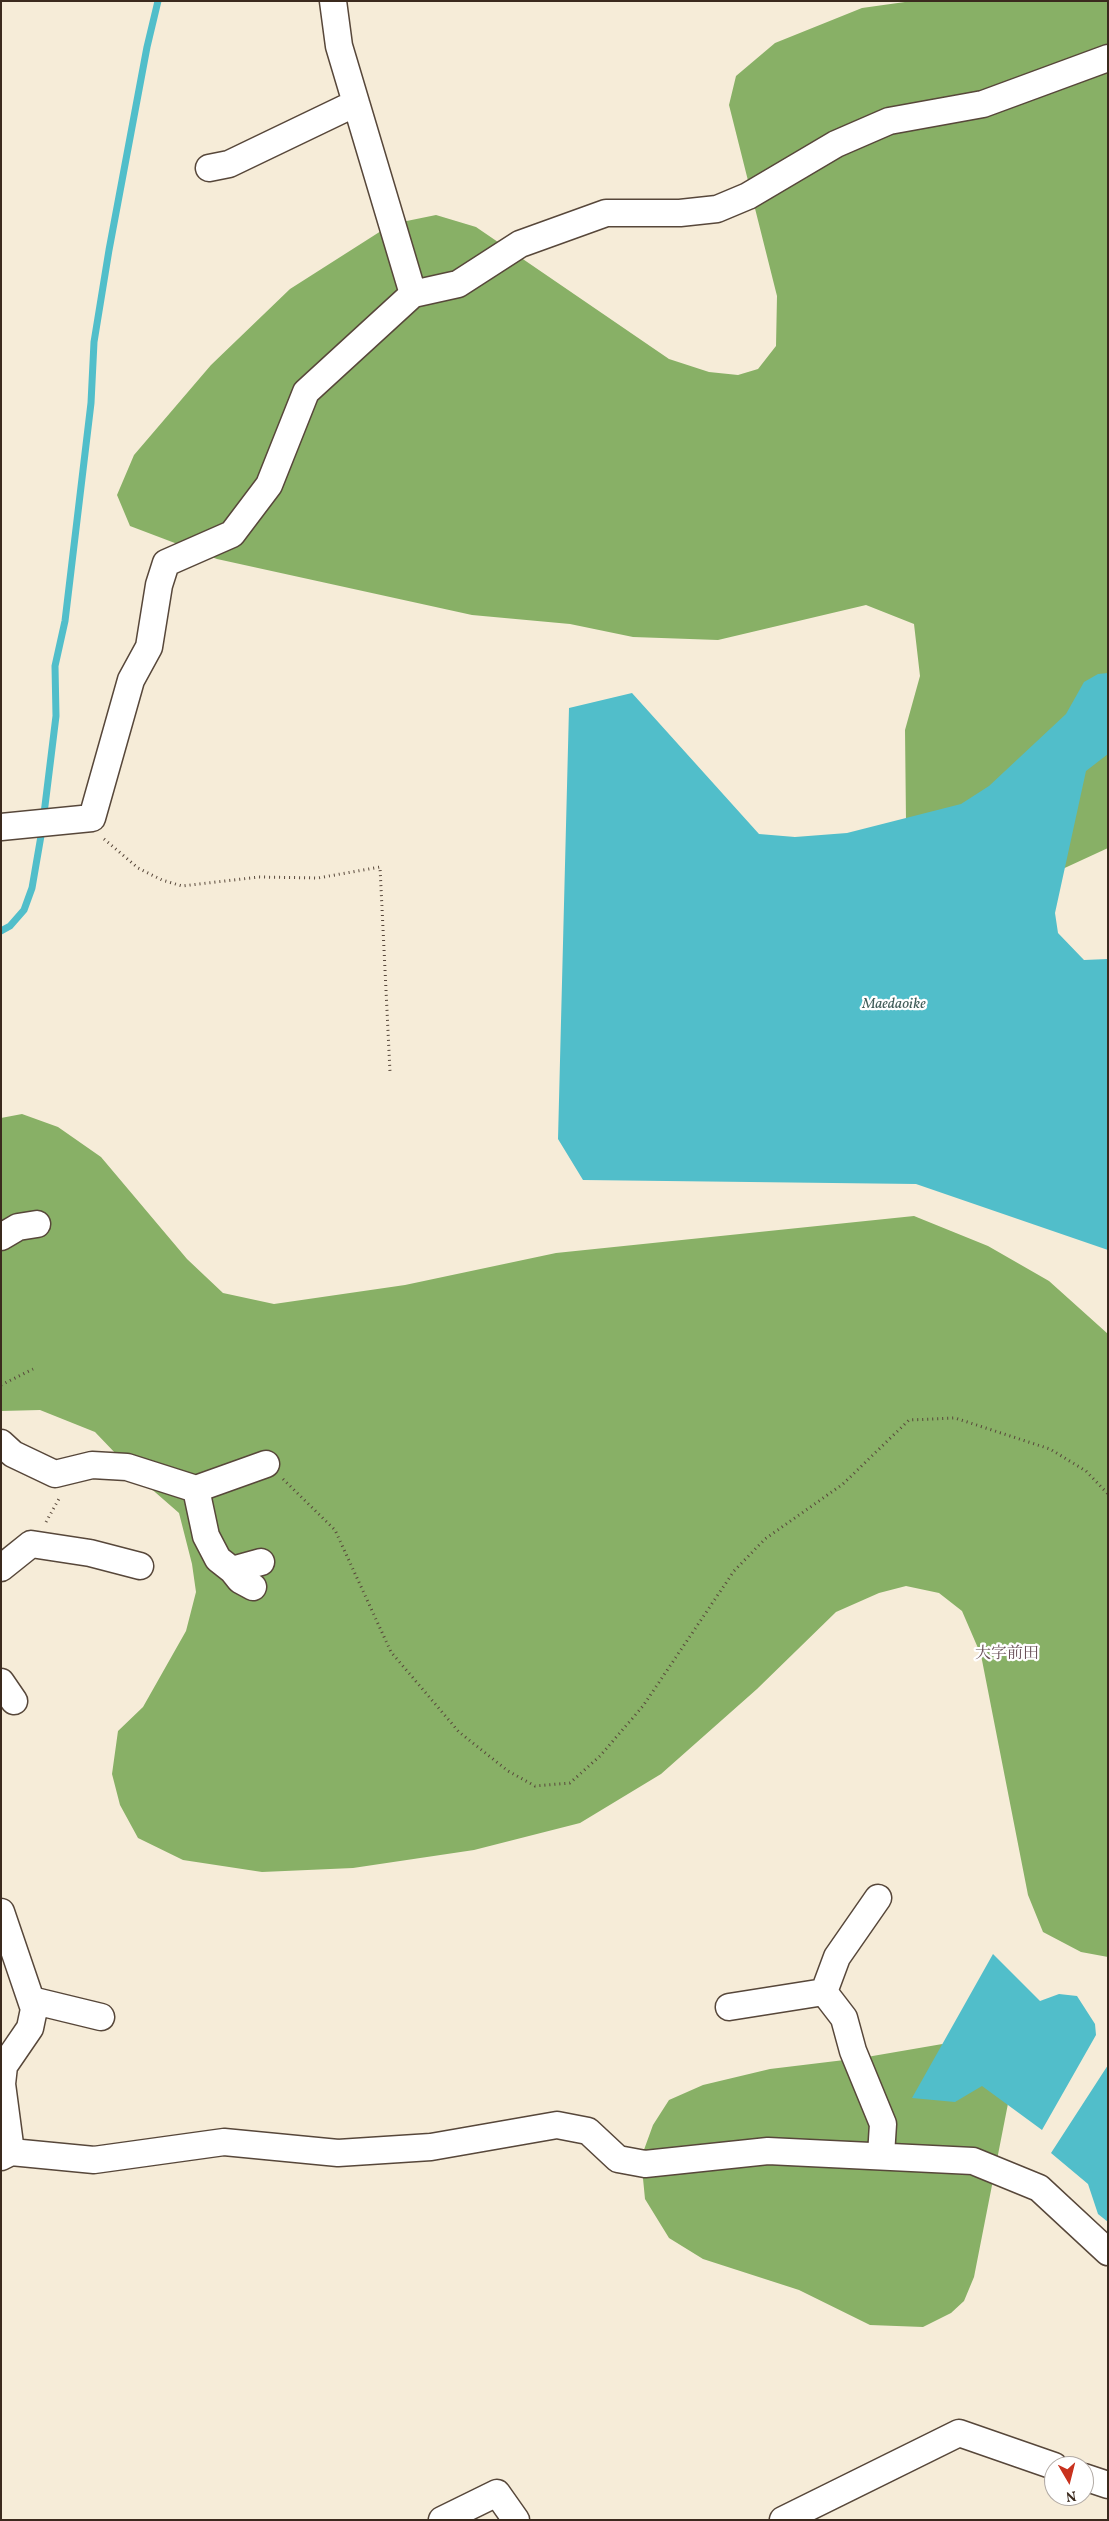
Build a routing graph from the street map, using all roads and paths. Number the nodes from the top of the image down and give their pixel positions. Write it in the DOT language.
graph roads {
  1 [pos="333,1"];
  2 [pos="1108,58"];
  3 [pos="356,102"];
  4 [pos="209,168"];
  5 [pos="413,294"];
  6 [pos="80,819"];
  7 [pos="1,827"];
  8 [pos="390,1072"];
  9 [pos="37,1224"];
  10 [pos="1,1237"];
  11 [pos="33,1369"];
  12 [pos="1,1385"];
  13 [pos="1,1443"];
  14 [pos="266,1464"];
  15 [pos="66,1473"];
  16 [pos="196,1489"];
  17 [pos="1108,1494"];
  18 [pos="31,1544"];
  19 [pos="261,1562"];
  20 [pos="140,1566"];
  21 [pos="1,1568"];
  22 [pos="232,1570"];
  23 [pos="253,1587"];
  24 [pos="878,1898"];
  25 [pos="1,1912"];
  26 [pos="824,1992"];
  27 [pos="32,2000"];
  28 [pos="729,2007"];
  29 [pos="101,2017"];
  30 [pos="6,2154"];
  31 [pos="881,2156"];
  32 [pos="1108,2252"];
  33 [pos="1044,2463"];
  34 [pos="1094,2481"];
  35 [pos="1108,2486"];
  36 [pos="442,2520"];
  37 [pos="516,2520"];
  38 [pos="783,2520"];
  1 -- 3 [label="street"];
  2 -- 5 [label="street"];
  3 -- 4 [label="street"];
  3 -- 5 [label="street"];
  5 -- 6 [label="street"];
  6 -- 7 [label="street"];
  6 -- 8 [label="path"];
  9 -- 10 [label="street"];
  11 -- 12 [label="path"];
  13 -- 15 [label="street"];
  14 -- 16 [label="street"];
  14 -- 17 [label="path"];
  15 -- 16 [label="street"];
  15 -- 18 [label="path"];
  16 -- 22 [label="street"];
  18 -- 20 [label="street"];
  18 -- 21 [label="street"];
  19 -- 22 [label="street"];
  22 -- 23 [label="street"];
  24 -- 26 [label="street"];
  25 -- 27 [label="street"];
  26 -- 28 [label="street"];
  26 -- 31 [label="street"];
  27 -- 29 [label="street"];
  27 -- 30 [label="street"];
  30 -- 31 [label="street"];
  31 -- 32 [label="street"];
  33 -- 38 [label="street"];
  34 -- 35 [label="street"];
  36 -- 37 [label="street"];
}
